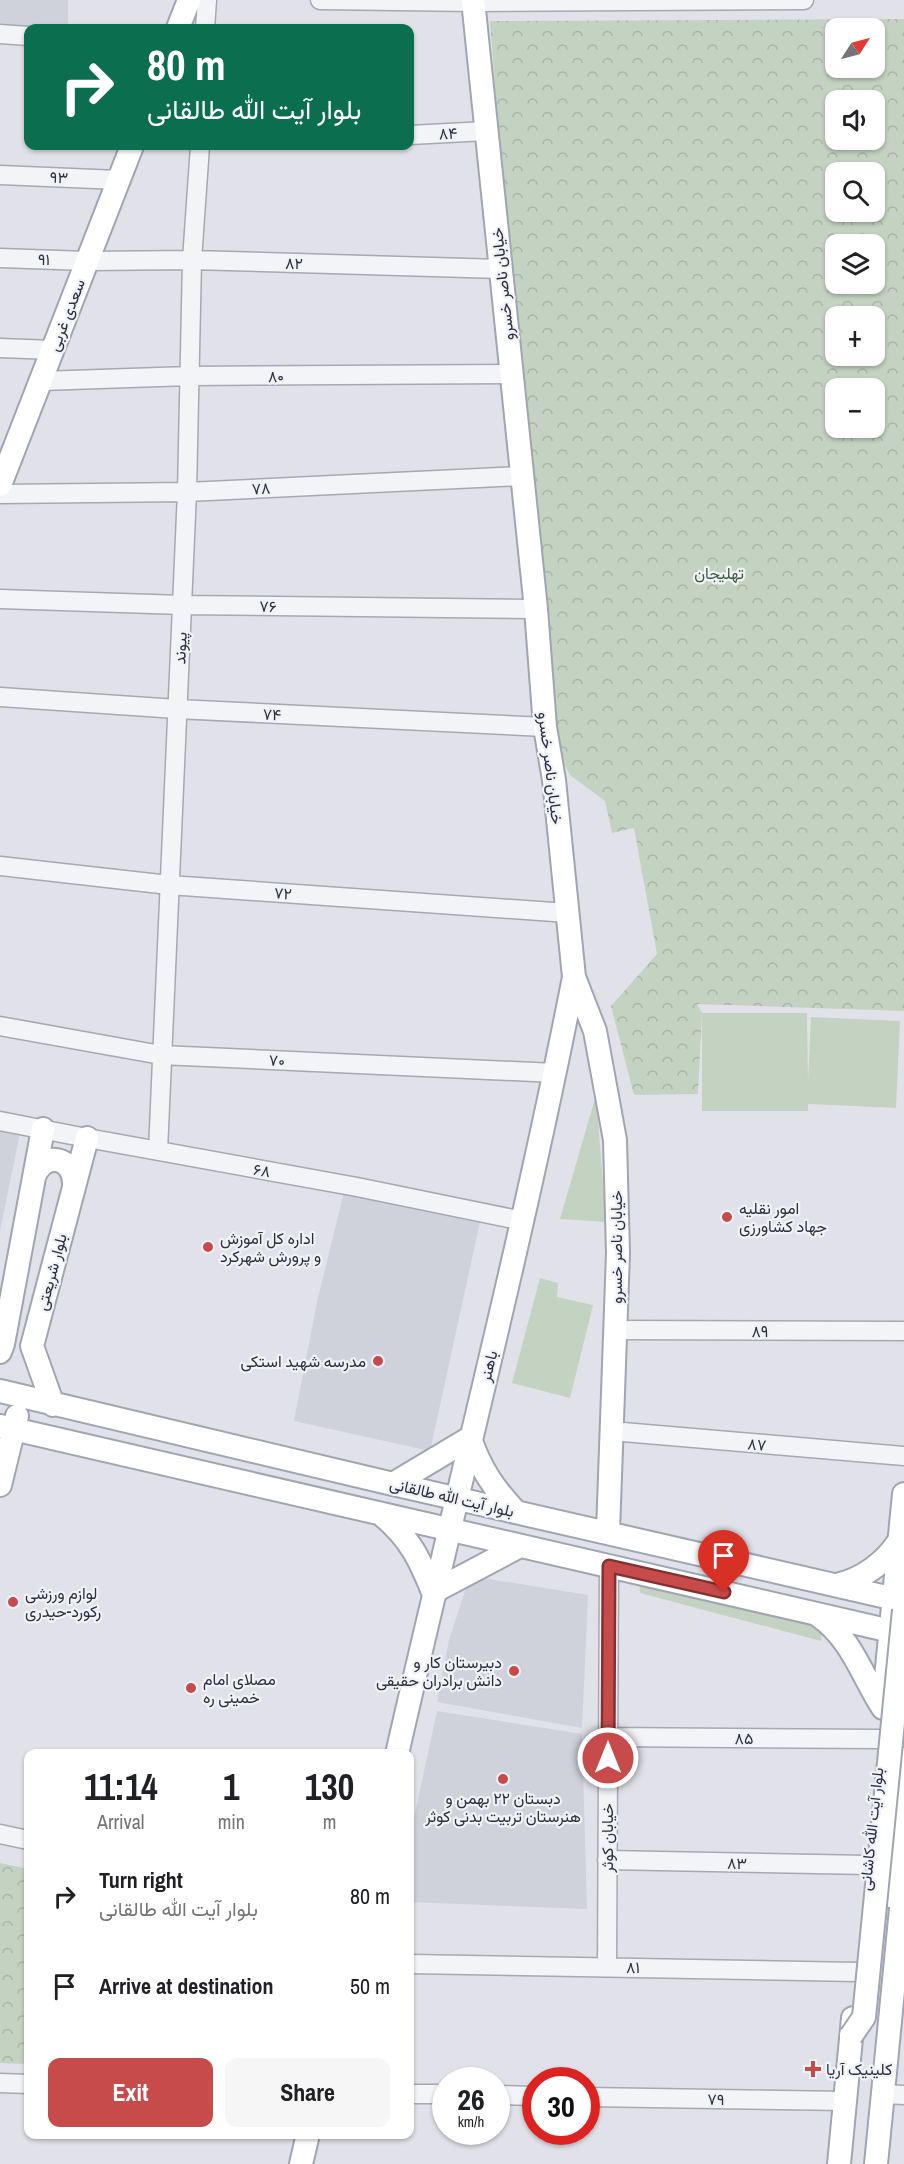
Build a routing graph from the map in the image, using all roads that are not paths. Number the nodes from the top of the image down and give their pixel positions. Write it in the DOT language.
graph roads {
  1 [pos="189,0"];
  2 [pos="207,0"];
  3 [pos="320,0"];
  4 [pos="804,0"];
  5 [pos="473,1"];
  6 [pos="180,24"];
  7 [pos="205,24"];
  8 [pos="0,34"];
  9 [pos="24,36"];
  10 [pos="486,131"];
  11 [pos="414,135"];
  12 [pos="130,150"];
  13 [pos="200,150"];
  14 [pos="0,175"];
  15 [pos="119,180"];
  16 [pos="0,258"];
  17 [pos="192,260"];
  18 [pos="87,261"];
  19 [pos="501,269"];
  20 [pos="0,348"];
  21 [pos="52,350"];
  22 [pos="512,374"];
  23 [pos="189,376"];
  24 [pos="40,381"];
  25 [pos="7,450"];
  26 [pos="522,476"];
  27 [pos="0,485"];
  28 [pos="188,492"];
  29 [pos="0,494"];
  30 [pos="0,598"];
  31 [pos="182,605"];
  32 [pos="536,609"];
  33 [pos="0,697"];
  34 [pos="177,709"];
  35 [pos="545,727"];
  36 [pos="0,866"];
  37 [pos="169,885"];
  38 [pos="567,913"];
  39 [pos="574,977"];
  40 [pos="0,1026"];
  41 [pos="161,1055"];
  42 [pos="555,1073"];
  43 [pos="0,1120"];
  44 [pos="43,1129"];
  45 [pos="87,1138"];
  46 [pos="158,1151"];
  47 [pos="34,1176"];
  48 [pos="74,1184"];
  49 [pos="523,1221"];
  50 [pos="615,1330"];
  51 [pos="904,1331"];
  52 [pos="32,1346"];
  53 [pos="2,1348"];
  54 [pos="0,1392"];
  55 [pos="22,1397"];
  56 [pos="53,1405"];
  57 [pos="7,1428"];
  58 [pos="611,1431"];
  59 [pos="470,1438"];
  60 [pos="904,1456"];
  61 [pos="393,1484"];
  62 [pos="0,1485"];
  63 [pos="904,1494"];
  64 [pos="456,1498"];
  65 [pos="516,1512"];
  66 [pos="381,1515"];
  67 [pos="448,1530"];
  68 [pos="608,1532"];
  69 [pos="900,1541"];
  70 [pos="520,1546"];
  71 [pos="609,1566"];
  72 [pos="837,1585"];
  73 [pos="434,1592"];
  74 [pos="901,1603"];
  75 [pos="816,1613"];
  76 [pos="897,1632"];
  77 [pos="883,1708"];
  78 [pos="608,1737"];
  79 [pos="880,1739"];
  80 [pos="398,1749"];
  81 [pos="904,1759"];
  82 [pos="0,1834"];
  83 [pos="24,1838"];
  84 [pos="607,1860"];
  85 [pos="868,1865"];
  86 [pos="904,1878"];
  87 [pos="900,1951"];
  88 [pos="414,1964"];
  89 [pos="607,1966"];
  90 [pos="857,1971"];
  91 [pos="851,2036"];
  92 [pos="888,2038"];
  93 [pos="0,2083"];
  94 [pos="24,2084"];
  95 [pos="414,2094"];
  96 [pos="432,2094"];
  97 [pos="894,2095"];
  98 [pos="600,2097"];
  99 [pos="845,2101"];
  100 [pos="307,2139"];
  101 [pos="301,2164"];
  102 [pos="838,2164"];
  103 [pos="876,2164"];
  1 -- 6 [label="main road"];
  2 -- 7 [label="street"];
  3 -- 5 [label="street"];
  4 -- 5 [label="street"];
  5 -- 10 [label="main road, خیابان ناصر خسرو"];
  8 -- 9 [label="street"];
  10 -- 11 [label="street, ۸۴"];
  10 -- 19 [label="main road, خیابان ناصر خسرو"];
  12 -- 15 [label="main road, سعدی غربی"];
  13 -- 17 [label="street, پیوند"];
  14 -- 15 [label="street, ۹۳"];
  15 -- 18 [label="main road, سعدی غربی"];
  16 -- 18 [label="street, ۹۱"];
  17 -- 18 [label="street, ۸۲"];
  17 -- 19 [label="street, ۸۲"];
  17 -- 23 [label="street, پیوند"];
  18 -- 21 [label="main road, سعدی غربی"];
  19 -- 22 [label="main road, خیابان ناصر خسرو"];
  20 -- 21 [label="street"];
  21 -- 24 [label="main road, سعدی غربی"];
  22 -- 23 [label="street, ۸۰"];
  22 -- 26 [label="main road, خیابان ناصر خسرو"];
  23 -- 24 [label="street, ۸۰"];
  23 -- 28 [label="street, پیوند"];
  24 -- 25 [label="main road, سعدی غربی"];
  25 -- 27 [label="main road, سعدی غربی"];
  26 -- 28 [label="street, ۷۸"];
  26 -- 32 [label="main road, خیابان ناصر خسرو"];
  28 -- 29 [label="street, ۷۸"];
  28 -- 31 [label="street, پیوند"];
  30 -- 31 [label="street, ۷۶"];
  31 -- 32 [label="street, ۷۶"];
  31 -- 34 [label="street, پیوند"];
  32 -- 35 [label="main road, خیابان ناصر خسرو"];
  33 -- 34 [label="street, ۷۴"];
  34 -- 35 [label="street, ۷۴"];
  34 -- 37 [label="street, پیوند"];
  35 -- 38 [label="main road, خیابان ناصر خسرو"];
  36 -- 37 [label="street, ۷۲"];
  37 -- 38 [label="street, ۷۲"];
  37 -- 41 [label="street, پیوند"];
  38 -- 39 [label="main road, خیابان ناصر خسرو"];
  39 -- 42 [label="main road, باهنر"];
  39 -- 50 [label="main road, خیابان ناصر خسرو"];
  40 -- 41 [label="street, ۷۰"];
  41 -- 42 [label="street, ۷۰"];
  41 -- 46 [label="street, پیوند"];
  42 -- 49 [label="main road, باهنر"];
  43 -- 44 [label="street, ۶۸"];
  44 -- 45 [label="street, ۶۸"];
  44 -- 47 [label="main road, بلوار شریعتی"];
  45 -- 46 [label="street, ۶۸"];
  45 -- 48 [label="main road, بلوار شریعتی"];
  46 -- 49 [label="street, ۶۸"];
  47 -- 48 [label="main road"];
  47 -- 53 [label="main road, بلوار شریعتی"];
  48 -- 52 [label="main road, بلوار شریعتی"];
  49 -- 59 [label="main road, باهنر"];
  50 -- 51 [label="street, ۸۹"];
  50 -- 58 [label="main road, خیابان ناصر خسرو"];
  52 -- 53 [label="main road"];
  52 -- 56 [label="main road"];
  54 -- 55 [label="main road, بلوار آیت الله طالقانی"];
  55 -- 56 [label="main road, بلوار آیت الله طالقانی"];
  55 -- 57 [label="main road"];
  56 -- 61 [label="main road, بلوار آیت الله طالقانی"];
  57 -- 62 [label="main road"];
  57 -- 66 [label="main road, بلوار آیت الله طالقانی"];
  58 -- 60 [label="street, ۸۷"];
  58 -- 68 [label="main road, خیابان ناصر خسرو"];
  59 -- 61 [label="main road"];
  59 -- 64 [label="main road, باهنر"];
  59 -- 65 [label="main road"];
  61 -- 64 [label="main road, بلوار آیت الله طالقانی"];
  63 -- 69 [label="main road, بلوار آیت الله کاشانی"];
  64 -- 65 [label="main road, بلوار آیت الله طالقانی"];
  64 -- 67 [label="main road, باهنر"];
  65 -- 68 [label="main road, بلوار آیت الله طالقانی"];
  66 -- 67 [label="main road, بلوار آیت الله طالقانی"];
  66 -- 73 [label="main road"];
  67 -- 70 [label="main road, بلوار آیت الله طالقانی"];
  67 -- 73 [label="main road, باهنر"];
  68 -- 72 [label="main road, بلوار آیت الله طالقانی"];
  69 -- 72 [label="main road"];
  69 -- 74 [label="main road, بلوار آیت الله کاشانی"];
  70 -- 71 [label="main road, بلوار آیت الله طالقانی"];
  70 -- 73 [label="main road"];
  71 -- 75 [label="main road, بلوار آیت الله طالقانی"];
  71 -- 78 [label="street, خیابان کوثر"];
  72 -- 74 [label="main road, بلوار آیت الله طالقانی"];
  73 -- 80 [label="main road, باهنر"];
  74 -- 76 [label="main road, بلوار آیت الله کاشانی"];
  74 -- 91 [label="main road, bridge"];
  75 -- 76 [label="main road, بلوار آیت الله طالقانی"];
  75 -- 77 [label="main road"];
  76 -- 77 [label="main road, بلوار آیت الله کاشانی"];
  77 -- 79 [label="main road, بلوار آیت الله کاشانی"];
  78 -- 79 [label="street, ۸۵"];
  78 -- 84 [label="street, خیابان کوثر"];
  79 -- 85 [label="main road, بلوار آیت الله کاشانی"];
  81 -- 92 [label="main road"];
  82 -- 83 [label="street"];
  84 -- 85 [label="street, ۸۳"];
  84 -- 89 [label="street, خیابان کوثر"];
  85 -- 90 [label="main road, بلوار آیت الله کاشانی"];
  86 -- 87 [label="main road"];
  87 -- 92 [label="main road"];
  88 -- 89 [label="street, ۸۱"];
  89 -- 90 [label="street, ۸۱"];
  90 -- 91 [label="main road, بلوار آیت الله کاشانی"];
  91 -- 99 [label="main road, بلوار آیت الله کاشانی"];
  92 -- 97 [label="main road"];
  93 -- 94 [label="street"];
  95 -- 96 [label="street"];
  97 -- 103 [label="main road"];
  98 -- 99 [label="street, ۷۹"];
  99 -- 102 [label="main road, بلوار آیت الله کاشانی"];
  100 -- 101 [label="main road"];
}
